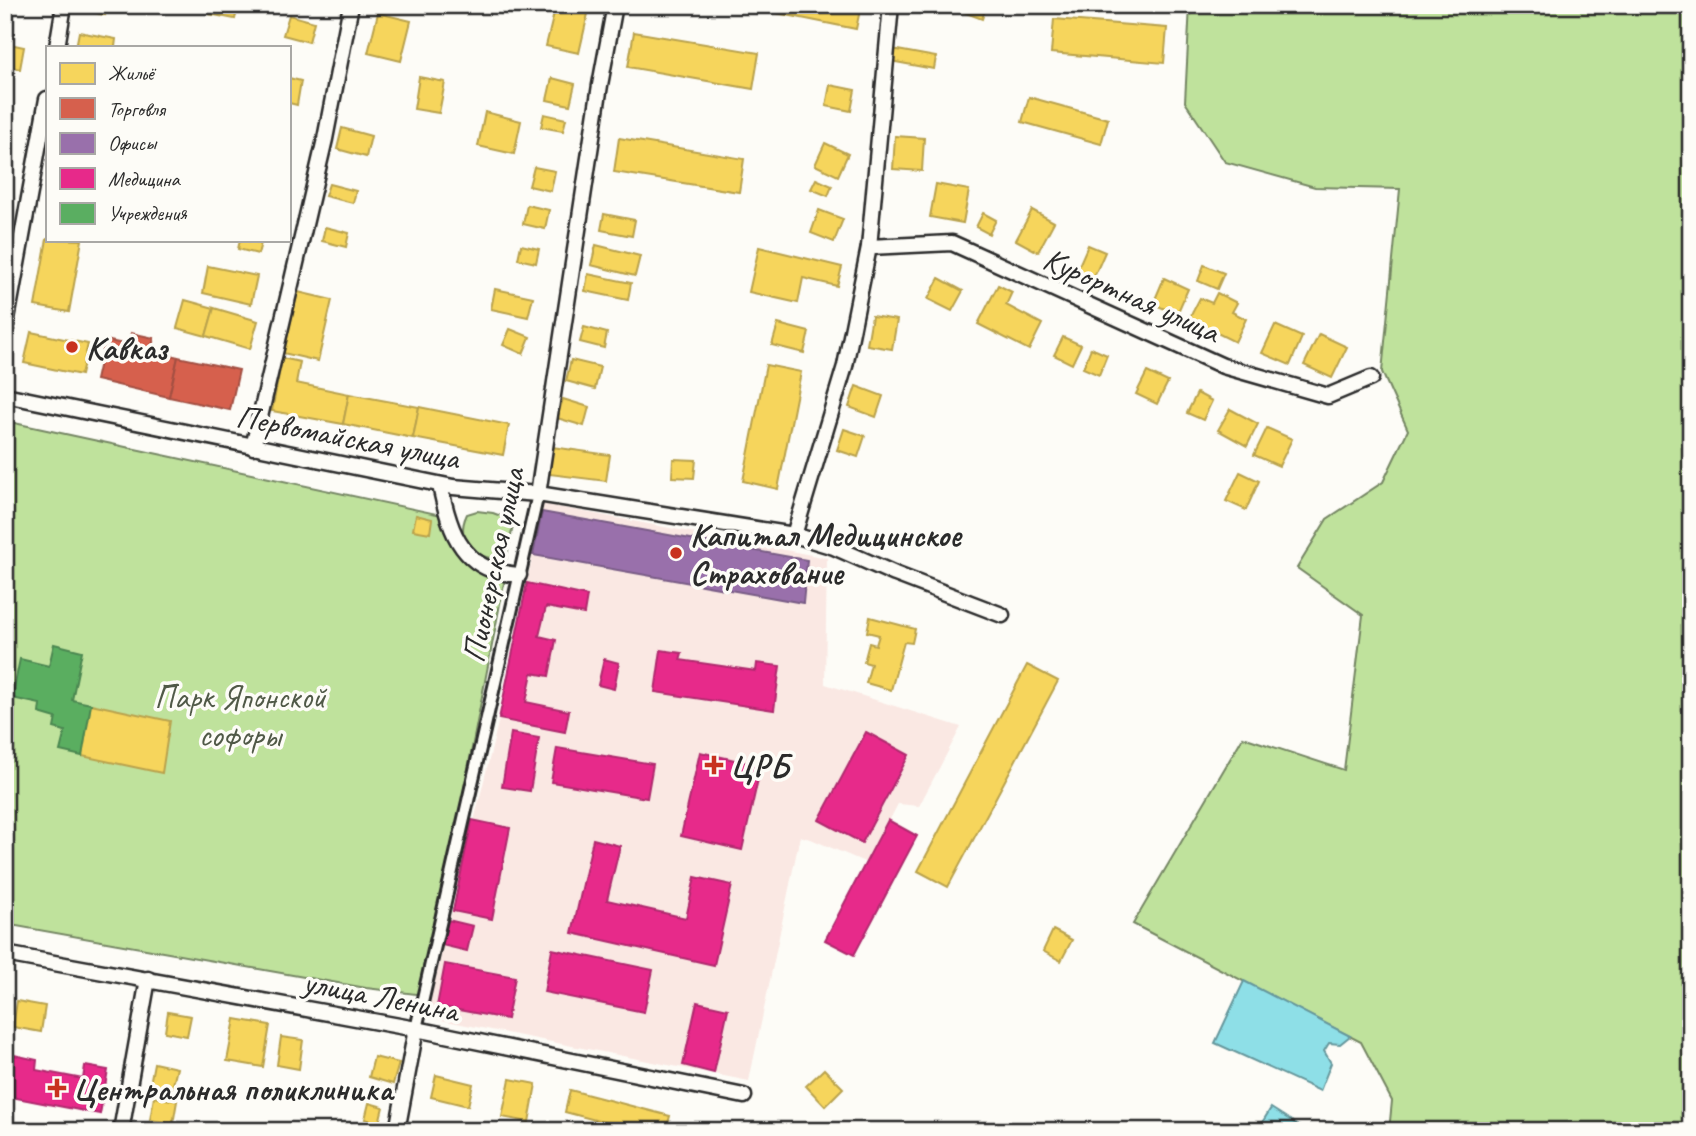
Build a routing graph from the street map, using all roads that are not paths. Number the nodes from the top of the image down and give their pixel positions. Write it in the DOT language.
graph roads {
  1 [pos="64,5"];
  2 [pos="351,5"];
  3 [pos="615,5"];
  4 [pos="891,5"];
  5 [pos="57,46"];
  6 [pos="46,105"];
  7 [pos="869,247"];
  8 [pos="5,331"];
  9 [pos="1371,378"];
  10 [pos="5,396"];
  11 [pos="253,447"];
  12 [pos="440,485"];
  13 [pos="538,494"];
  14 [pos="794,535"];
  15 [pos="519,575"];
  16 [pos="1002,615"];
  17 [pos="5,954"];
  18 [pos="148,979"];
  19 [pos="416,1029"];
  20 [pos="744,1096"];
  21 [pos="121,1131"];
  22 [pos="397,1131"];
  1 -- 5 [label="street"];
  2 -- 11 [label="street"];
  3 -- 13 [label="street, Пионерская улица"];
  4 -- 7 [label="street"];
  6 -- 8 [label="street"];
  7 -- 9 [label="street, Курортная улица"];
  7 -- 14 [label="street"];
  10 -- 11 [label="street, Первомайская улица"];
  11 -- 12 [label="street, Первомайская улица"];
  12 -- 13 [label="street, Первомайская улица"];
  12 -- 15 [label="street"];
  13 -- 14 [label="street, Первомайская улица"];
  13 -- 15 [label="street, Пионерская улица"];
  14 -- 16 [label="street, Первомайская улица"];
  15 -- 19 [label="street, Пионерская улица"];
  17 -- 18 [label="street, улица Ленина"];
  18 -- 19 [label="street, улица Ленина"];
  18 -- 21 [label="street"];
  19 -- 20 [label="street, улица Ленина"];
  19 -- 22 [label="street, Пионерская улица"];
}
